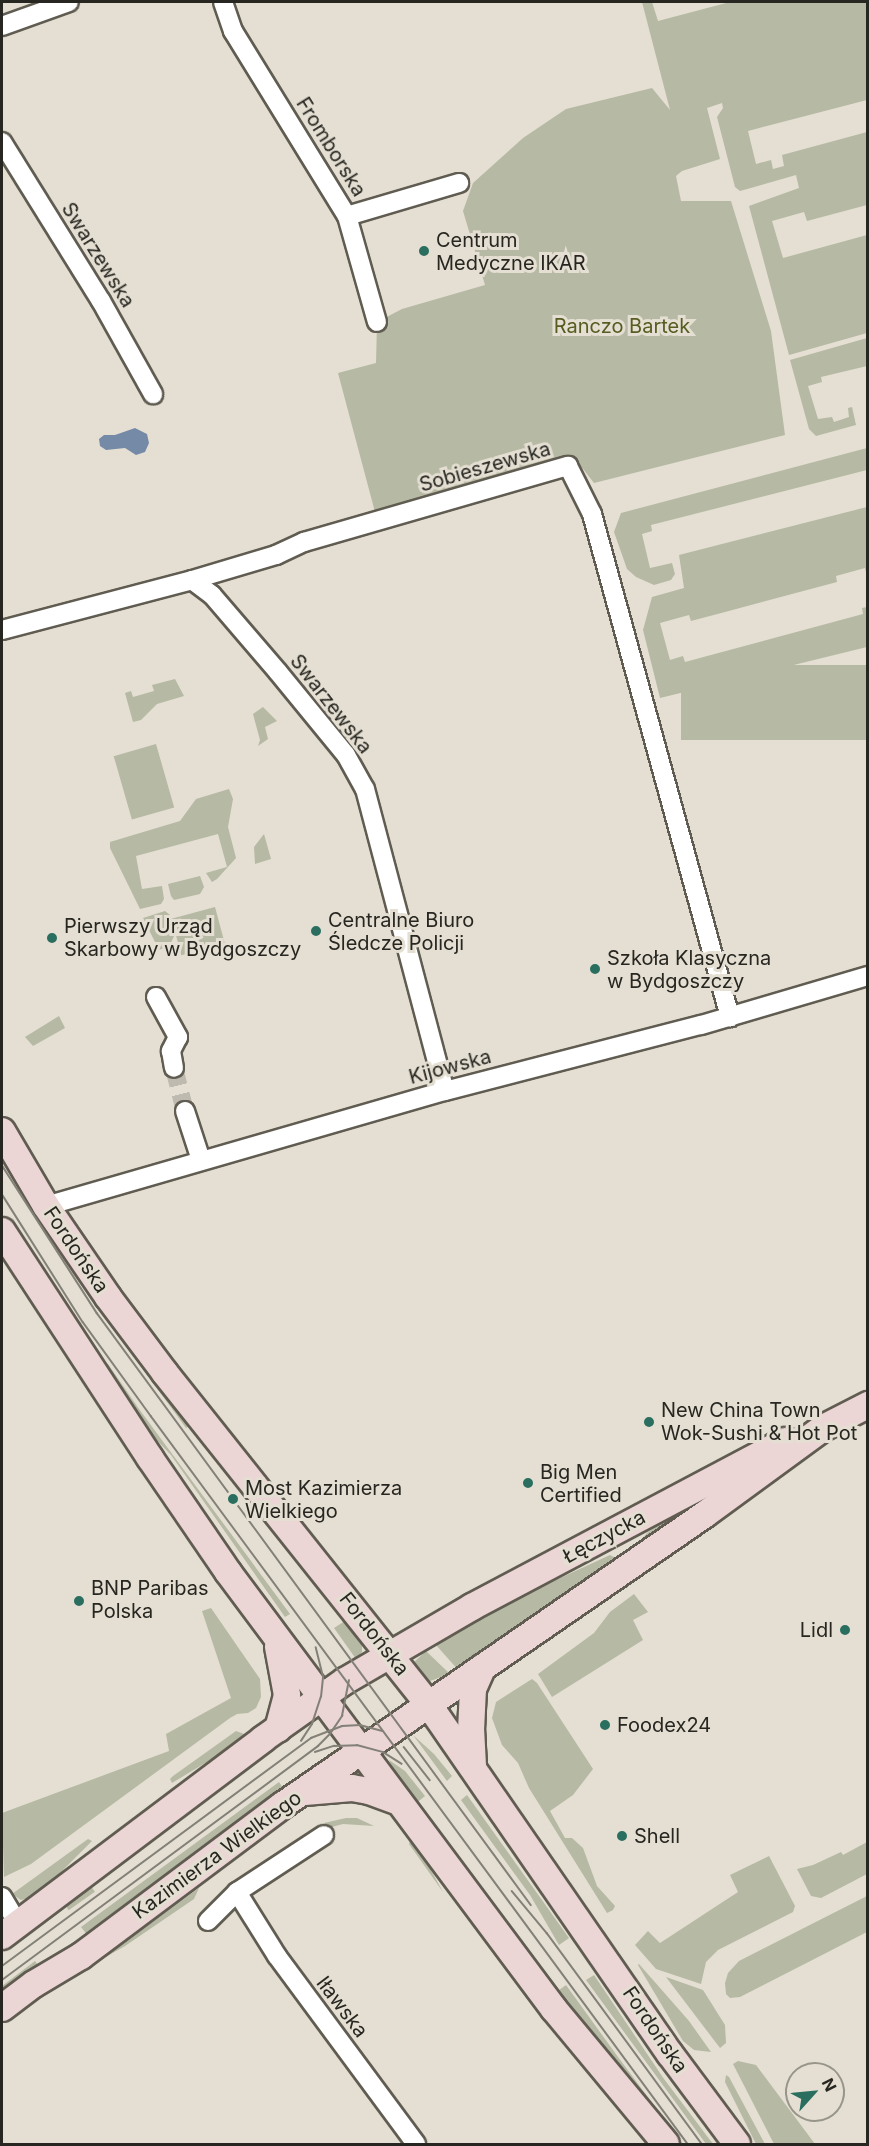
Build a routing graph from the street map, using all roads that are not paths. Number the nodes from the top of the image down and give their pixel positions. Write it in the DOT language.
graph roads {
  1 [pos="69,2"];
  2 [pos="223,2"];
  3 [pos="2,26"];
  4 [pos="2,142"];
  5 [pos="459,183"];
  6 [pos="347,216"];
  7 [pos="377,322"];
  8 [pos="153,394"];
  9 [pos="192,580"];
  10 [pos="2,630"];
  11 [pos="867,976"];
  12 [pos="156,997"];
  13 [pos="730,1017"];
  14 [pos="174,1068"];
  15 [pos="445,1091"];
  16 [pos="185,1111"];
  17 [pos="2,1131"];
  18 [pos="201,1160"];
  19 [pos="46,1206"];
  20 [pos="2,1231"];
  21 [pos="867,1405"];
  22 [pos="823,1428"];
  23 [pos="274,1634"];
  24 [pos="389,1654"];
  25 [pos="483,1667"];
  26 [pos="321,1697"];
  27 [pos="429,1705"];
  28 [pos="278,1729"];
  29 [pos="361,1751"];
  30 [pos="473,1767"];
  31 [pos="302,1792"];
  32 [pos="399,1802"];
  33 [pos="324,1836"];
  34 [pos="237,1893"];
  35 [pos="2,1897"];
  36 [pos="208,1920"];
  37 [pos="10,1930"];
  38 [pos="3,2007"];
  39 [pos="416,2145"];
  40 [pos="666,2145"];
  41 [pos="737,2145"];
  1 -- 3 [label="street"];
  2 -- 6 [label="street, Fromborska"];
  4 -- 8 [label="street, Swarzewska"];
  5 -- 6 [label="street, Fromborska"];
  6 -- 7 [label="street"];
  9 -- 10 [label="street, Sobieszewska"];
  9 -- 13 [label="street, Sobieszewska"];
  9 -- 15 [label="street, Swarzewska"];
  11 -- 13 [label="street, Kijowska"];
  12 -- 14 [label="street"];
  13 -- 15 [label="street, Kijowska"];
  15 -- 18 [label="street, Kijowska"];
  16 -- 18 [label="street"];
  17 -- 19 [label="main road, Fordońska"];
  18 -- 19 [label="street, Kijowska"];
  19 -- 24 [label="main road, Fordońska"];
  20 -- 23 [label="main road"];
  21 -- 22 [label="main road, Łęczycka"];
  22 -- 24 [label="main road, Łęczycka"];
  22 -- 25 [label="main road, Łęczycka"];
  23 -- 26 [label="main road"];
  23 -- 28 [label="main road"];
  24 -- 26 [label="main road"];
  24 -- 27 [label="main road, Fordońska"];
  25 -- 27 [label="main road, Łęczycka"];
  25 -- 30 [label="main road"];
  26 -- 28 [label="main road"];
  26 -- 29 [label="main road"];
  27 -- 29 [label="main road, Kazimierza Wielkiego"];
  27 -- 30 [label="main road, Fordońska"];
  28 -- 37 [label="main road"];
  29 -- 31 [label="main road, Kazimierza Wielkiego"];
  29 -- 32 [label="main road"];
  30 -- 41 [label="main road, Fordońska"];
  31 -- 32 [label="main road"];
  31 -- 38 [label="main road, Kazimierza Wielkiego"];
  32 -- 40 [label="main road"];
  33 -- 34 [label="street"];
  34 -- 36 [label="street"];
  34 -- 39 [label="street, Iławska"];
  35 -- 37 [label="street"];
}
